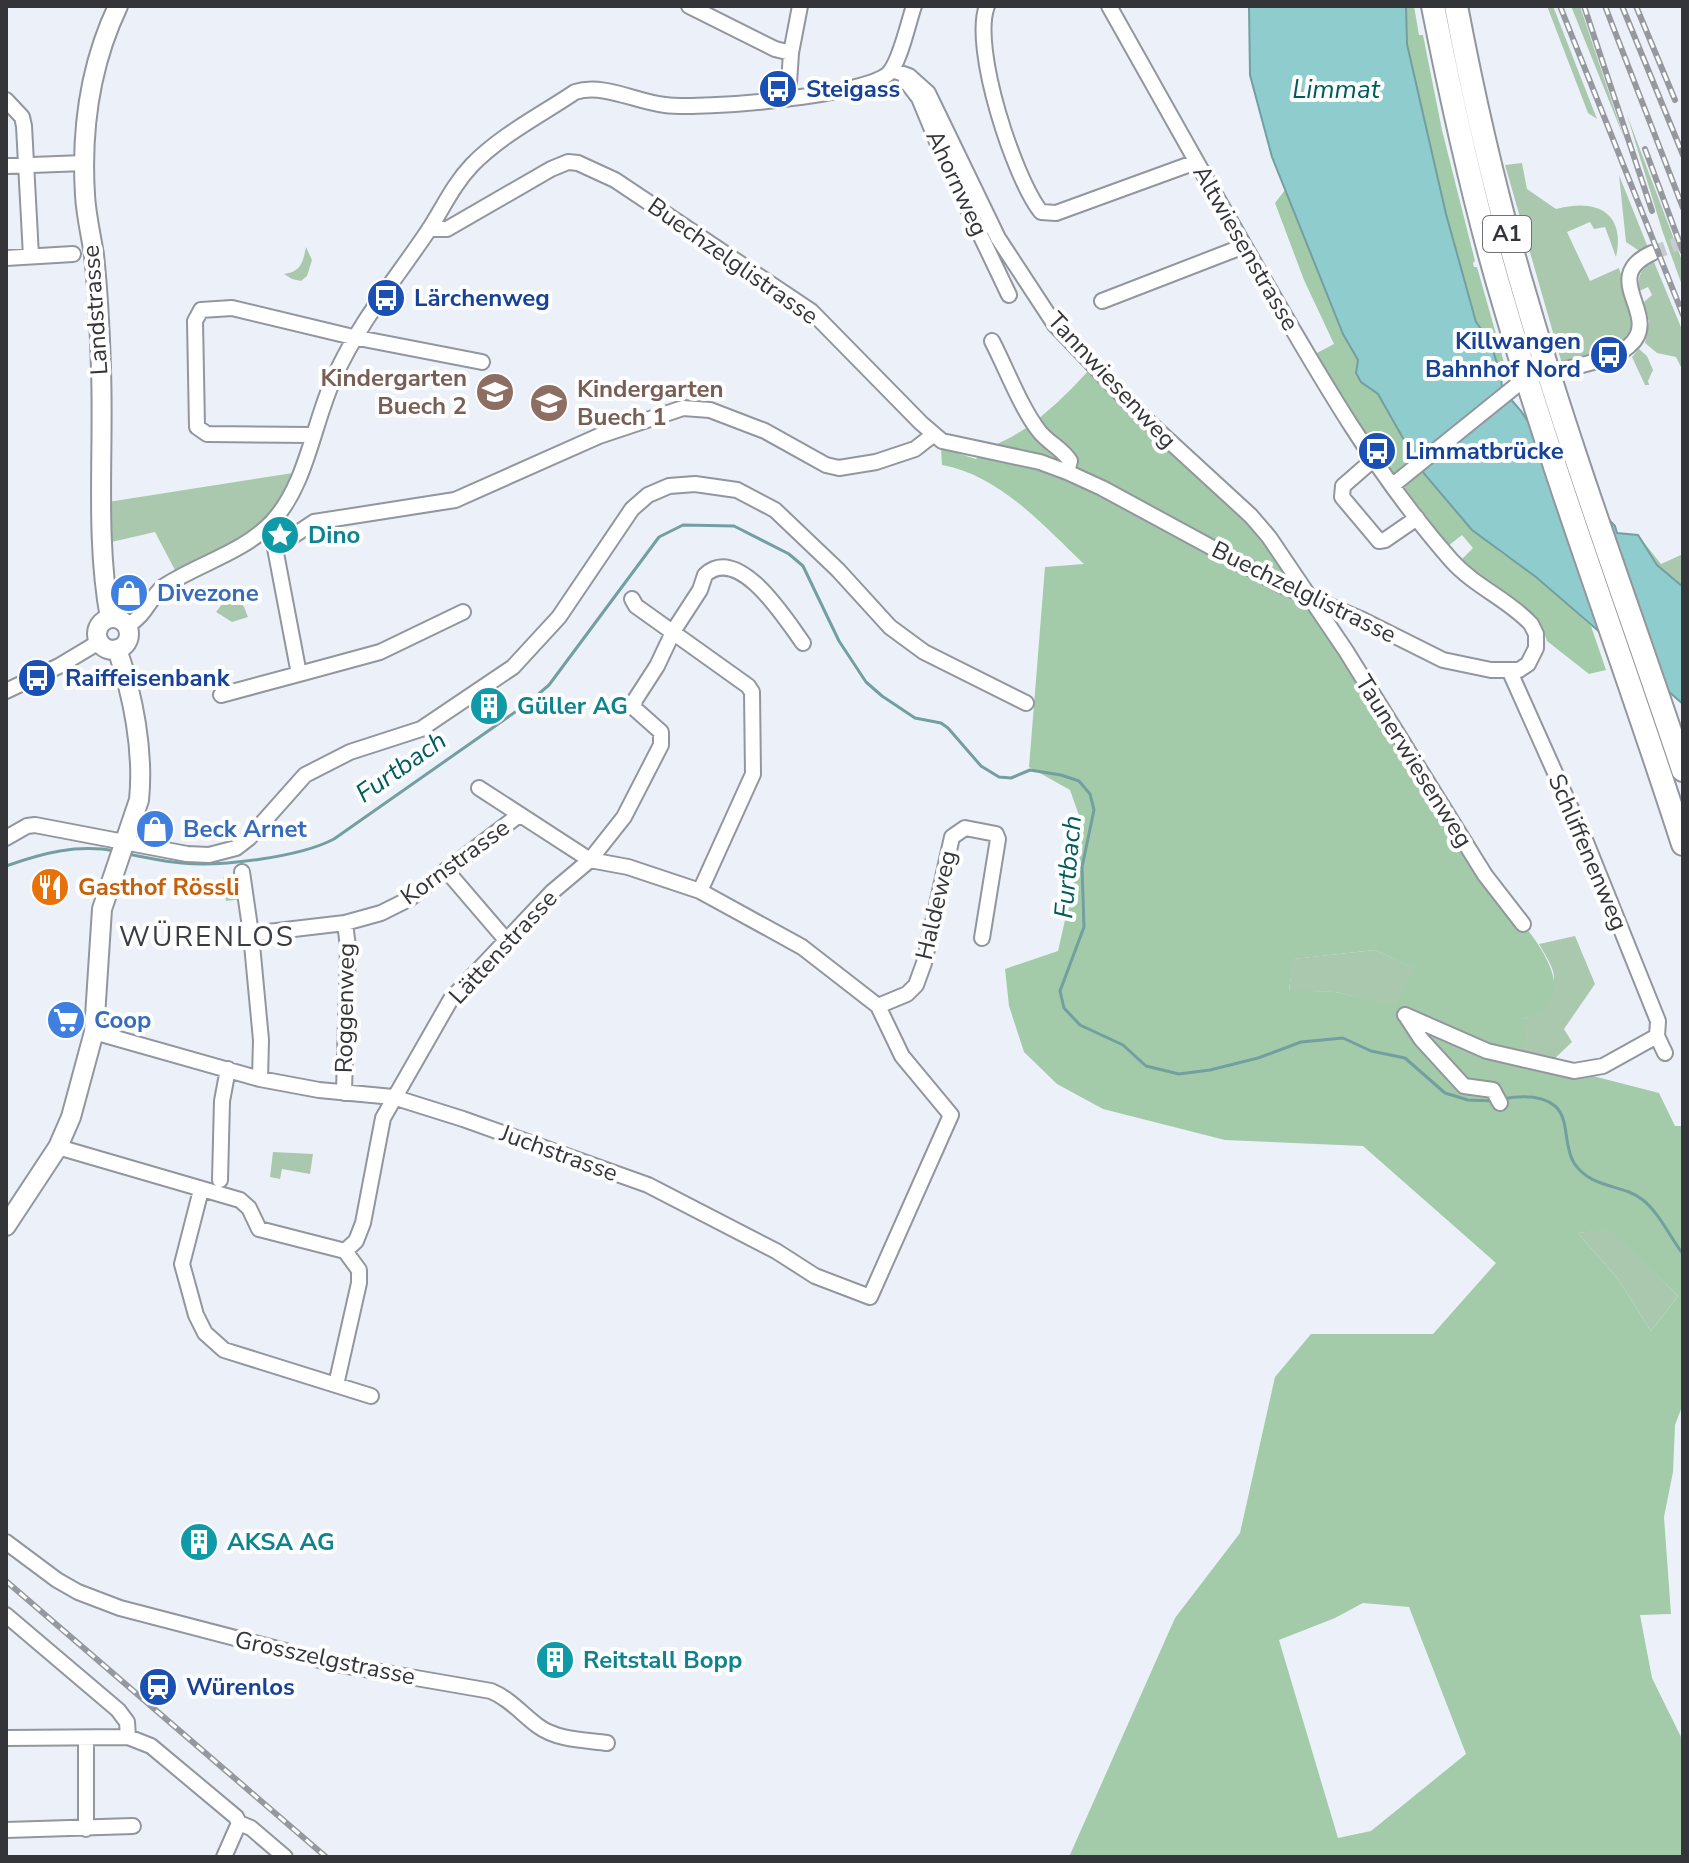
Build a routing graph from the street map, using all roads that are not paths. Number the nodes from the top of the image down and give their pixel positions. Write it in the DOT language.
graph roads {
  1 [pos="118,6"];
  2 [pos="689,6"];
  3 [pos="800,6"];
  4 [pos="914,6"];
  5 [pos="987,6"];
  6 [pos="1109,6"];
  7 [pos="1433,6"];
  8 [pos="1456,6"];
  9 [pos="791,53"];
  10 [pos="896,72"];
  11 [pos="788,98"];
  12 [pos="6,100"];
  13 [pos="1196,162"];
  14 [pos="84,163"];
  15 [pos="27,165"];
  16 [pos="6,166"];
  17 [pos="429,229"];
  18 [pos="1244,246"];
  19 [pos="1652,253"];
  20 [pos="73,254"];
  21 [pos="31,256"];
  22 [pos="6,258"];
  23 [pos="1009,295"];
  24 [pos="1102,301"];
  25 [pos="353,337"];
  26 [pos="992,341"];
  27 [pos="482,362"];
  28 [pos="1563,370"];
  29 [pos="1512,387"];
  30 [pos="312,435"];
  31 [pos="933,435"];
  32 [pos="1374,459"];
  33 [pos="1067,472"];
  34 [pos="1393,485"];
  35 [pos="1417,518"];
  36 [pos="258,534"];
  37 [pos="275,548"];
  38 [pos="1307,597"];
  39 [pos="632,599"];
  40 [pos="463,612"];
  41 [pos="118,622"];
  42 [pos="674,630"];
  43 [pos="99,642"];
  44 [pos="803,643"];
  45 [pos="117,649"];
  46 [pos="1510,672"];
  47 [pos="299,674"];
  48 [pos="6,691"];
  49 [pos="221,695"];
  50 [pos="1026,703"];
  51 [pos="1683,770"];
  52 [pos="479,788"];
  53 [pos="519,815"];
  54 [pos="6,838"];
  55 [pos="1683,844"];
  56 [pos="121,846"];
  57 [pos="590,860"];
  58 [pos="446,870"];
  59 [pos="242,872"];
  60 [pos="700,891"];
  61 [pos="345,923"];
  62 [pos="1523,924"];
  63 [pos="251,934"];
  64 [pos="982,938"];
  65 [pos="506,940"];
  66 [pos="878,1006"];
  67 [pos="94,1032"];
  68 [pos="1657,1036"];
  69 [pos="1665,1053"];
  70 [pos="228,1069"];
  71 [pos="260,1079"];
  72 [pos="344,1093"];
  73 [pos="393,1097"];
  74 [pos="1499,1099"];
  75 [pos="58,1147"];
  76 [pos="220,1180"];
  77 [pos="201,1190"];
  78 [pos="7,1221"];
  79 [pos="345,1251"];
  80 [pos="336,1385"];
  81 [pos="371,1396"];
  82 [pos="6,1542"];
  83 [pos="6,1615"];
  84 [pos="128,1737"];
  85 [pos="6,1738"];
  86 [pos="86,1738"];
  87 [pos="607,1743"];
  88 [pos="239,1823"];
  89 [pos="133,1826"];
  90 [pos="86,1829"];
  91 [pos="6,1830"];
  92 [pos="224,1857"];
  93 [pos="285,1857"];
  1 -- 14 [label="main road, Landstrasse"];
  2 -- 9 [label="street"];
  3 -- 9 [label="street"];
  4 -- 10 [label="street"];
  5 -- 13 [label="street"];
  6 -- 13 [label="street, Altwiesenstrasse"];
  7 -- 55 [label="highway, A1"];
  8 -- 51 [label="highway, A1"];
  9 -- 11 [label="street"];
  10 -- 11 [label="street"];
  10 -- 23 [label="street, Ahornweg"];
  10 -- 38 [label="street, Tannwiesenweg"];
  11 -- 17 [label="street"];
  12 -- 15 [label="street"];
  13 -- 18 [label="street, Altwiesenstrasse"];
  14 -- 15 [label="street"];
  14 -- 41 [label="main road, Landstrasse"];
  15 -- 16 [label="street"];
  15 -- 21 [label="street"];
  17 -- 25 [label="street"];
  17 -- 31 [label="street, Buechzelglistrasse"];
  18 -- 24 [label="street"];
  18 -- 32 [label="street, Altwiesenstrasse"];
  19 -- 28 [label="street"];
  20 -- 21 [label="street"];
  21 -- 22 [label="street"];
  25 -- 27 [label="street"];
  25 -- 30 [label="street"];
  25 -- 30 [label="street"];
  26 -- 33 [label="street"];
  29 -- 34 [label="street"];
  30 -- 36 [label="street"];
  31 -- 33 [label="street, Buechzelglistrasse"];
  31 -- 37 [label="street"];
  32 -- 34 [label="street, Altwiesenstrasse"];
  32 -- 35 [label="street"];
  33 -- 38 [label="street, Buechzelglistrasse"];
  34 -- 35 [label="street"];
  35 -- 46 [label="street"];
  36 -- 37 [label="street"];
  36 -- 41 [label="street"];
  37 -- 47 [label="street"];
  38 -- 46 [label="street, Buechzelglistrasse"];
  38 -- 62 [label="street, Taunerwiesenweg"];
  39 -- 42 [label="street"];
  40 -- 47 [label="street"];
  41 -- 43 [label="main road"];
  41 -- 45 [label="main road"];
  42 -- 44 [label="street"];
  42 -- 57 [label="street, Lättenstrasse"];
  42 -- 60 [label="street"];
  43 -- 45 [label="main road"];
  43 -- 48 [label="street"];
  45 -- 56 [label="main road"];
  46 -- 68 [label="street, Schliffenenweg"];
  47 -- 49 [label="street"];
  50 -- 56 [label="street"];
  52 -- 53 [label="street"];
  53 -- 57 [label="street"];
  53 -- 58 [label="street, Kornstrasse"];
  54 -- 56 [label="street"];
  56 -- 67 [label="main road"];
  57 -- 60 [label="street"];
  57 -- 65 [label="street, Lättenstrasse"];
  58 -- 61 [label="street, Kornstrasse"];
  58 -- 65 [label="street"];
  59 -- 63 [label="street"];
  60 -- 66 [label="street"];
  61 -- 63 [label="street, Kornstrasse"];
  61 -- 72 [label="street, Roggenweg"];
  63 -- 71 [label="street"];
  64 -- 66 [label="street, Haldeweg"];
  65 -- 73 [label="street, Lättenstrasse"];
  66 -- 73 [label="street, Juchstrasse"];
  67 -- 70 [label="street, Juchstrasse"];
  67 -- 75 [label="main road"];
  68 -- 69 [label="street, Schliffenenweg"];
  68 -- 74 [label="street"];
  70 -- 71 [label="street, Juchstrasse"];
  70 -- 76 [label="street"];
  71 -- 72 [label="street, Juchstrasse"];
  72 -- 73 [label="street, Juchstrasse"];
  73 -- 79 [label="street, Lättenstrasse"];
  75 -- 77 [label="street"];
  75 -- 78 [label="main road"];
  77 -- 79 [label="street"];
  77 -- 80 [label="street"];
  79 -- 80 [label="street"];
  80 -- 81 [label="street"];
  82 -- 87 [label="street, Grosszelgstrasse"];
  83 -- 84 [label="street"];
  84 -- 86 [label="street"];
  84 -- 88 [label="street"];
  85 -- 86 [label="street"];
  86 -- 90 [label="street"];
  88 -- 92 [label="street"];
  88 -- 93 [label="street"];
  89 -- 90 [label="street"];
  90 -- 91 [label="street"];
}
